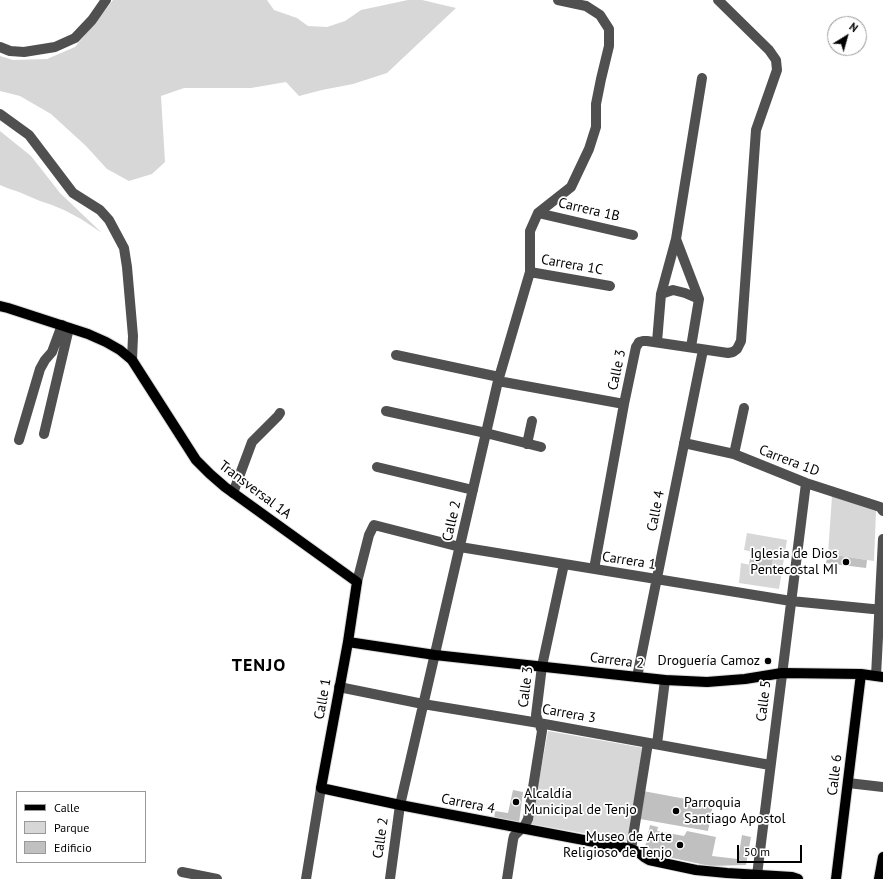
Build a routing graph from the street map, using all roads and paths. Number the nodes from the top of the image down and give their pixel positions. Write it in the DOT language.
graph roads {
  1 [pos="106,0"];
  2 [pos="558,0"];
  3 [pos="718,0"];
  4 [pos="0,47"];
  5 [pos="702,78"];
  6 [pos="0,114"];
  7 [pos="538,213"];
  8 [pos="633,235"];
  9 [pos="676,239"];
  10 [pos="530,272"];
  11 [pos="610,286"];
  12 [pos="661,294"];
  13 [pos="699,299"];
  14 [pos="0,306"];
  15 [pos="65,326"];
  16 [pos="657,342"];
  17 [pos="691,347"];
  18 [pos="703,350"];
  19 [pos="396,355"];
  20 [pos="132,360"];
  21 [pos="499,379"];
  22 [pos="624,404"];
  23 [pos="744,408"];
  24 [pos="386,411"];
  25 [pos="280,413"];
  26 [pos="532,422"];
  27 [pos="486,433"];
  28 [pos="44,434"];
  29 [pos="19,440"];
  30 [pos="684,443"];
  31 [pos="527,444"];
  32 [pos="541,447"];
  33 [pos="734,454"];
  34 [pos="376,466"];
  35 [pos="806,483"];
  36 [pos="473,490"];
  37 [pos="233,493"];
  38 [pos="883,511"];
  39 [pos="374,525"];
  40 [pos="883,539"];
  41 [pos="460,547"];
  42 [pos="564,564"];
  43 [pos="594,569"];
  44 [pos="656,579"];
  45 [pos="358,582"];
  46 [pos="791,601"];
  47 [pos="881,610"];
  48 [pos="348,642"];
  49 [pos="435,655"];
  50 [pos="542,666"];
  51 [pos="782,673"];
  52 [pos="861,674"];
  53 [pos="637,677"];
  54 [pos="880,677"];
  55 [pos="665,680"];
  56 [pos="339,687"];
  57 [pos="423,704"];
  58 [pos="539,723"];
  59 [pos="652,744"];
  60 [pos="770,765"];
  61 [pos="848,783"];
  62 [pos="883,787"];
  63 [pos="321,788"];
  64 [pos="400,804"];
  65 [pos="521,828"];
  66 [pos="631,849"];
  67 [pos="883,857"];
  68 [pos="182,872"];
  69 [pos="757,875"];
  70 [pos="727,876"];
  71 [pos="217,879"];
  72 [pos="306,879"];
  73 [pos="390,879"];
  74 [pos="507,879"];
  75 [pos="798,879"];
  76 [pos="836,879"];
  77 [pos="879,879"];
  1 -- 4 [label="street"];
  2 -- 7 [label="street, Calle 2"];
  3 -- 18 [label="street"];
  5 -- 9 [label="street"];
  6 -- 20 [label="street"];
  7 -- 8 [label="street, Carrera 1B"];
  7 -- 10 [label="street, Calle 2"];
  9 -- 12 [label="street"];
  9 -- 13 [label="street"];
  10 -- 11 [label="street, Carrera 1C"];
  10 -- 21 [label="street, Calle 2"];
  12 -- 13 [label="street"];
  12 -- 16 [label="street"];
  13 -- 17 [label="street"];
  14 -- 15 [label="main road, Transversal 1A"];
  15 -- 20 [label="main road, Transversal 1A"];
  15 -- 28 [label="street"];
  15 -- 29 [label="street"];
  16 -- 17 [label="street"];
  16 -- 22 [label="street, Calle 3"];
  17 -- 18 [label="street"];
  18 -- 30 [label="street, Calle 4"];
  19 -- 21 [label="street"];
  20 -- 37 [label="main road, Transversal 1A"];
  21 -- 22 [label="street"];
  21 -- 27 [label="street, Calle 2"];
  22 -- 43 [label="street, Calle 3"];
  23 -- 33 [label="street"];
  24 -- 27 [label="street"];
  25 -- 37 [label="street"];
  26 -- 31 [label="street"];
  27 -- 31 [label="street"];
  27 -- 36 [label="street, Calle 2"];
  30 -- 33 [label="street, Carrera 1D"];
  30 -- 44 [label="street, Calle 4"];
  31 -- 32 [label="street"];
  33 -- 35 [label="street, Carrera 1D"];
  34 -- 36 [label="street"];
  35 -- 38 [label="street, Carrera 1D"];
  35 -- 46 [label="street, Calle 5"];
  36 -- 41 [label="street, Calle 2"];
  37 -- 45 [label="main road, Transversal 1A"];
  39 -- 41 [label="street, Carrera 1"];
  39 -- 45 [label="street, Calle 1"];
  40 -- 47 [label="street"];
  41 -- 42 [label="street, Carrera 1"];
  41 -- 49 [label="street, Calle 2"];
  42 -- 43 [label="street, Carrera 1"];
  42 -- 50 [label="street, Calle 3"];
  43 -- 44 [label="street, Carrera 1"];
  44 -- 46 [label="street, Carrera 1"];
  44 -- 53 [label="street, Calle 4"];
  45 -- 48 [label="main road, Calle 1"];
  46 -- 47 [label="street, Carrera 1"];
  46 -- 51 [label="street, Calle 5"];
  47 -- 54 [label="street"];
  48 -- 49 [label="main road, Carrera 2"];
  48 -- 56 [label="main road, Calle 1"];
  49 -- 50 [label="main road, Carrera 2"];
  49 -- 57 [label="street, Calle 2"];
  50 -- 53 [label="main road, Carrera 2"];
  50 -- 58 [label="street, Calle 3"];
  51 -- 52 [label="main road, Carrera 2"];
  51 -- 55 [label="main road, Carrera 2"];
  51 -- 60 [label="street, Calle 5"];
  52 -- 54 [label="main road, Carrera 2"];
  52 -- 61 [label="main road, Calle 6"];
  53 -- 55 [label="main road, Carrera 2"];
  55 -- 59 [label="street"];
  56 -- 57 [label="street, Carrera 3"];
  56 -- 63 [label="main road, Calle 1"];
  57 -- 58 [label="street, Carrera 3"];
  57 -- 64 [label="street, Calle 2"];
  58 -- 59 [label="street, Carrera 3"];
  58 -- 65 [label="street, Calle 3"];
  59 -- 60 [label="street, Carrera 3"];
  59 -- 66 [label="street"];
  60 -- 69 [label="street, Calle 5"];
  61 -- 62 [label="street"];
  61 -- 76 [label="main road, Calle 6"];
  63 -- 64 [label="main road, Carrera 4"];
  63 -- 72 [label="street, Calle 1"];
  64 -- 65 [label="main road, Carrera 4"];
  64 -- 73 [label="street, Calle 2"];
  65 -- 66 [label="main road, Carrera 4"];
  65 -- 74 [label="street, Calle 3"];
  66 -- 70 [label="main road, Carrera 4"];
  67 -- 77 [label="main road"];
  68 -- 71 [label="street"];
  69 -- 70 [label="main road, Carrera 4"];
  69 -- 75 [label="main road, Carrera 4"];
}
